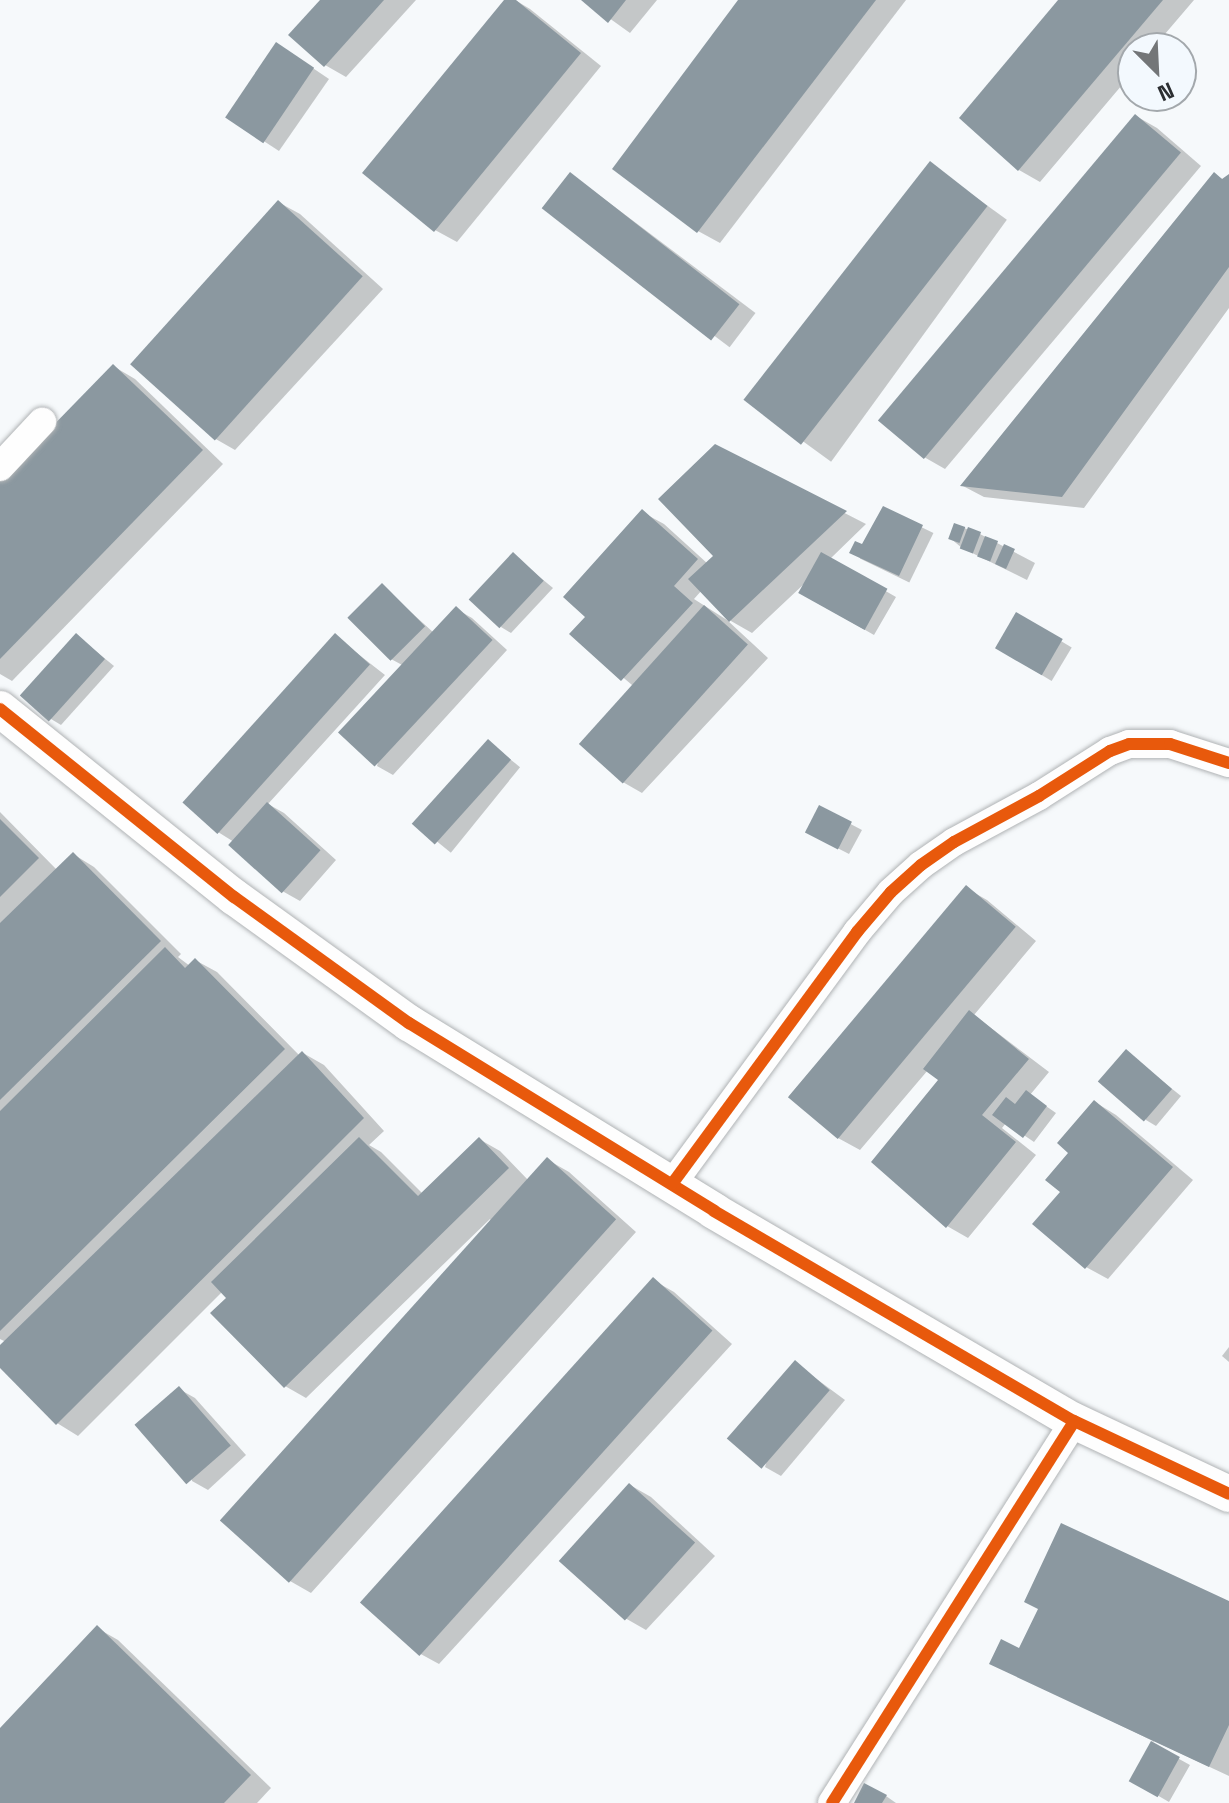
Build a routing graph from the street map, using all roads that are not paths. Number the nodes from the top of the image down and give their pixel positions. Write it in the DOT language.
graph roads {
  1 [pos="42,422"];
  2 [pos="0,467"];
  3 [pos="0,709"];
  4 [pos="1229,763"];
  5 [pos="672,1184"];
  6 [pos="1074,1421"];
  7 [pos="1229,1494"];
  8 [pos="832,1803"];
  1 -- 2 [label="street"];
  3 -- 5 [label="street"];
  4 -- 5 [label="street"];
  5 -- 6 [label="street"];
  6 -- 7 [label="street"];
  6 -- 8 [label="street"];
}
